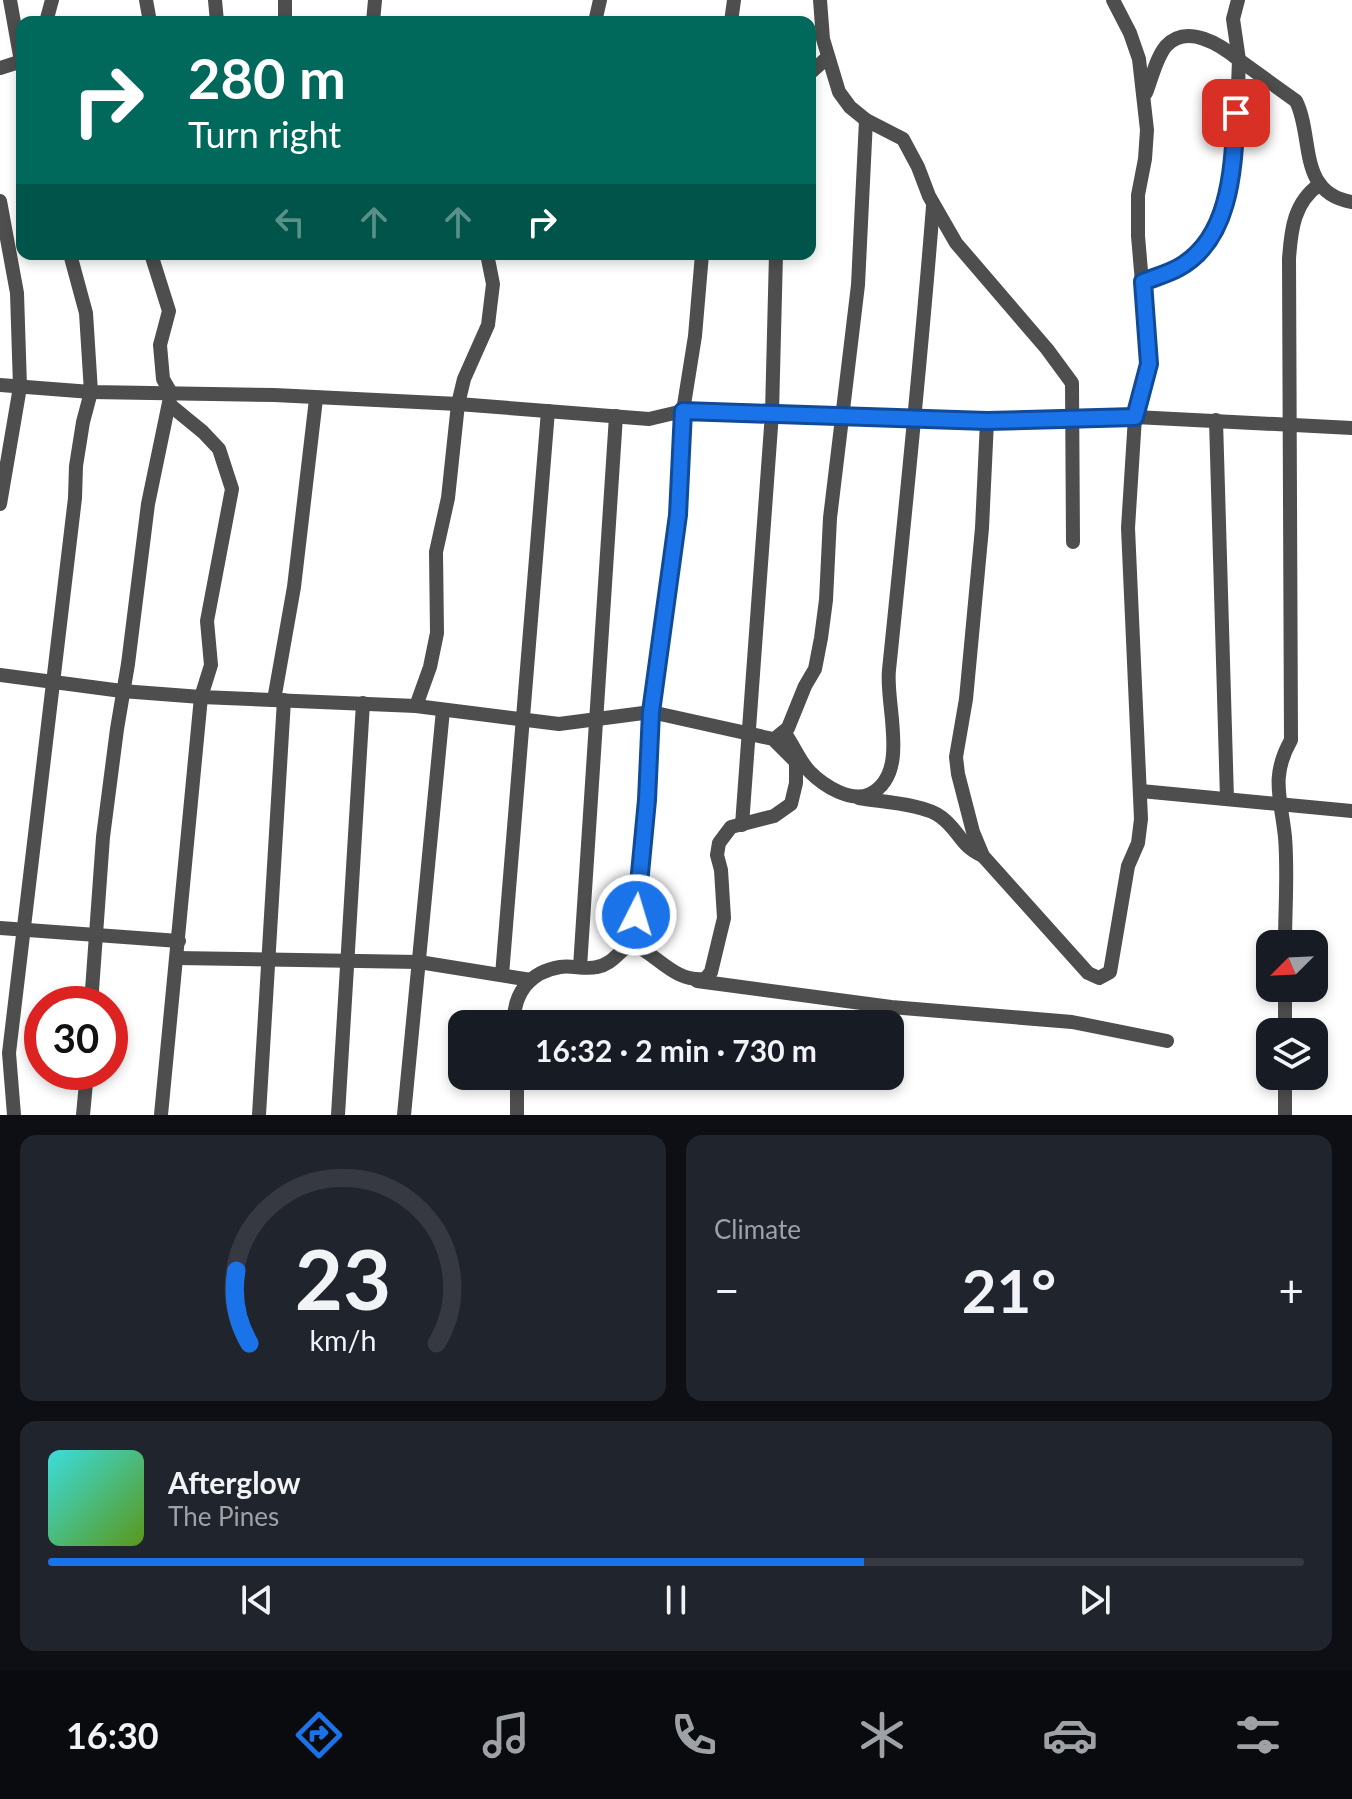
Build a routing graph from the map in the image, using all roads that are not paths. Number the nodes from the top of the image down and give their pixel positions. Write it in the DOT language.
graph roads {
  1 [pos="10,0"];
  2 [pos="820,0"];
  3 [pos="1113,0"];
  4 [pos="1238,0"];
  5 [pos="16,32"];
  6 [pos="828,57"];
  7 [pos="1239,60"];
  8 [pos="816,68"];
  9 [pos="1145,97"];
  10 [pos="866,120"];
  11 [pos="1320,184"];
  12 [pos="0,201"];
  13 [pos="1352,202"];
  14 [pos="933,206"];
  15 [pos="72,260"];
  16 [pos="153,260"];
  17 [pos="488,260"];
  18 [pos="701,260"];
  19 [pos="776,260"];
  20 [pos="1143,282"];
  21 [pos="0,385"];
  22 [pos="20,387"];
  23 [pos="91,392"];
  24 [pos="170,399"];
  25 [pos="316,399"];
  26 [pos="458,404"];
  27 [pos="548,411"];
  28 [pos="683,411"];
  29 [pos="772,413"];
  30 [pos="842,415"];
  31 [pos="616,416"];
  32 [pos="1135,417"];
  33 [pos="1070,419"];
  34 [pos="916,420"];
  35 [pos="1216,420"];
  36 [pos="987,421"];
  37 [pos="1289,426"];
  38 [pos="1352,428"];
  39 [pos="0,504"];
  40 [pos="1073,542"];
  41 [pos="0,675"];
  42 [pos="54,682"];
  43 [pos="122,691"];
  44 [pos="201,697"];
  45 [pos="279,700"];
  46 [pos="363,703"];
  47 [pos="416,706"];
  48 [pos="443,710"];
  49 [pos="651,712"];
  50 [pos="596,718"];
  51 [pos="523,720"];
  52 [pos="749,734"];
  53 [pos="779,735"];
  54 [pos="1141,791"];
  55 [pos="855,797"];
  56 [pos="1227,799"];
  57 [pos="1279,804"];
  58 [pos="1352,811"];
  59 [pos="742,825"];
  60 [pos="983,856"];
  61 [pos="0,928"];
  62 [pos="23,930"];
  63 [pos="1285,930"];
  64 [pos="97,936"];
  65 [pos="179,941"];
  66 [pos="633,944"];
  67 [pos="177,958"];
  68 [pos="268,961"];
  69 [pos="419,962"];
  70 [pos="347,963"];
  71 [pos="580,967"];
  72 [pos="502,975"];
  73 [pos="531,980"];
  74 [pos="692,981"];
  75 [pos="93,986"];
  76 [pos="513,1010"];
  77 [pos="1167,1041"];
  78 [pos="85,1090"];
  79 [pos="517,1090"];
  80 [pos="1285,1090"];
  81 [pos="14,1115"];
  82 [pos="83,1115"];
  83 [pos="161,1115"];
  84 [pos="259,1115"];
  85 [pos="338,1115"];
  86 [pos="404,1115"];
  87 [pos="517,1115"];
  88 [pos="1285,1115"];
  1 -- 5 [label="street"];
  2 -- 6 [label="street"];
  3 -- 9 [label="street"];
  4 -- 7 [label="street"];
  6 -- 8 [label="street"];
  6 -- 10 [label="street"];
  7 -- 9 [label="street"];
  7 -- 11 [label="street"];
  7 -- 20 [label="street"];
  9 -- 20 [label="street"];
  10 -- 14 [label="street"];
  10 -- 30 [label="street"];
  11 -- 13 [label="street"];
  11 -- 37 [label="street"];
  12 -- 22 [label="street"];
  14 -- 33 [label="street"];
  14 -- 34 [label="street"];
  15 -- 23 [label="street"];
  16 -- 24 [label="street"];
  17 -- 26 [label="street"];
  18 -- 28 [label="street"];
  19 -- 29 [label="street"];
  20 -- 32 [label="street"];
  21 -- 22 [label="street"];
  22 -- 23 [label="street"];
  22 -- 39 [label="street"];
  23 -- 24 [label="street"];
  23 -- 42 [label="street"];
  24 -- 25 [label="street"];
  24 -- 43 [label="street"];
  24 -- 44 [label="street"];
  25 -- 26 [label="street"];
  25 -- 45 [label="street"];
  26 -- 27 [label="street"];
  26 -- 47 [label="street"];
  27 -- 31 [label="street"];
  27 -- 51 [label="street"];
  28 -- 29 [label="street"];
  28 -- 31 [label="street"];
  28 -- 49 [label="street"];
  29 -- 30 [label="street"];
  29 -- 52 [label="street"];
  30 -- 34 [label="street"];
  30 -- 53 [label="street"];
  31 -- 50 [label="street"];
  32 -- 33 [label="street"];
  32 -- 35 [label="street"];
  32 -- 54 [label="street"];
  33 -- 36 [label="street"];
  33 -- 40 [label="street"];
  34 -- 36 [label="street"];
  34 -- 55 [label="street"];
  35 -- 37 [label="street"];
  35 -- 56 [label="street"];
  36 -- 60 [label="street"];
  37 -- 38 [label="street"];
  37 -- 57 [label="street"];
  41 -- 42 [label="street"];
  42 -- 43 [label="street"];
  42 -- 62 [label="street"];
  43 -- 44 [label="street"];
  43 -- 64 [label="street"];
  44 -- 45 [label="street"];
  44 -- 65 [label="street"];
  45 -- 46 [label="street"];
  45 -- 68 [label="street"];
  46 -- 47 [label="street"];
  46 -- 70 [label="street"];
  47 -- 48 [label="street"];
  48 -- 51 [label="street"];
  48 -- 69 [label="street"];
  49 -- 50 [label="street"];
  49 -- 52 [label="street"];
  49 -- 66 [label="street"];
  50 -- 51 [label="street"];
  50 -- 71 [label="street"];
  51 -- 72 [label="street"];
  52 -- 53 [label="street"];
  52 -- 59 [label="street"];
  53 -- 55 [label="street"];
  53 -- 59 [label="street"];
  54 -- 56 [label="street"];
  54 -- 60 [label="street"];
  55 -- 60 [label="street"];
  56 -- 57 [label="street"];
  57 -- 58 [label="street"];
  57 -- 63 [label="street"];
  59 -- 74 [label="street"];
  61 -- 62 [label="street"];
  62 -- 64 [label="street"];
  62 -- 81 [label="street"];
  64 -- 65 [label="street"];
  64 -- 75 [label="street"];
  65 -- 67 [label="street"];
  66 -- 71 [label="street"];
  66 -- 74 [label="street"];
  67 -- 68 [label="street"];
  67 -- 83 [label="street"];
  68 -- 70 [label="street"];
  68 -- 84 [label="street"];
  69 -- 70 [label="street"];
  69 -- 72 [label="street"];
  69 -- 86 [label="street"];
  70 -- 85 [label="street"];
  71 -- 73 [label="street"];
  72 -- 73 [label="street"];
  73 -- 76 [label="street"];
  74 -- 77 [label="street"];
  78 -- 82 [label="street"];
  79 -- 87 [label="street"];
  80 -- 88 [label="street"];
}
